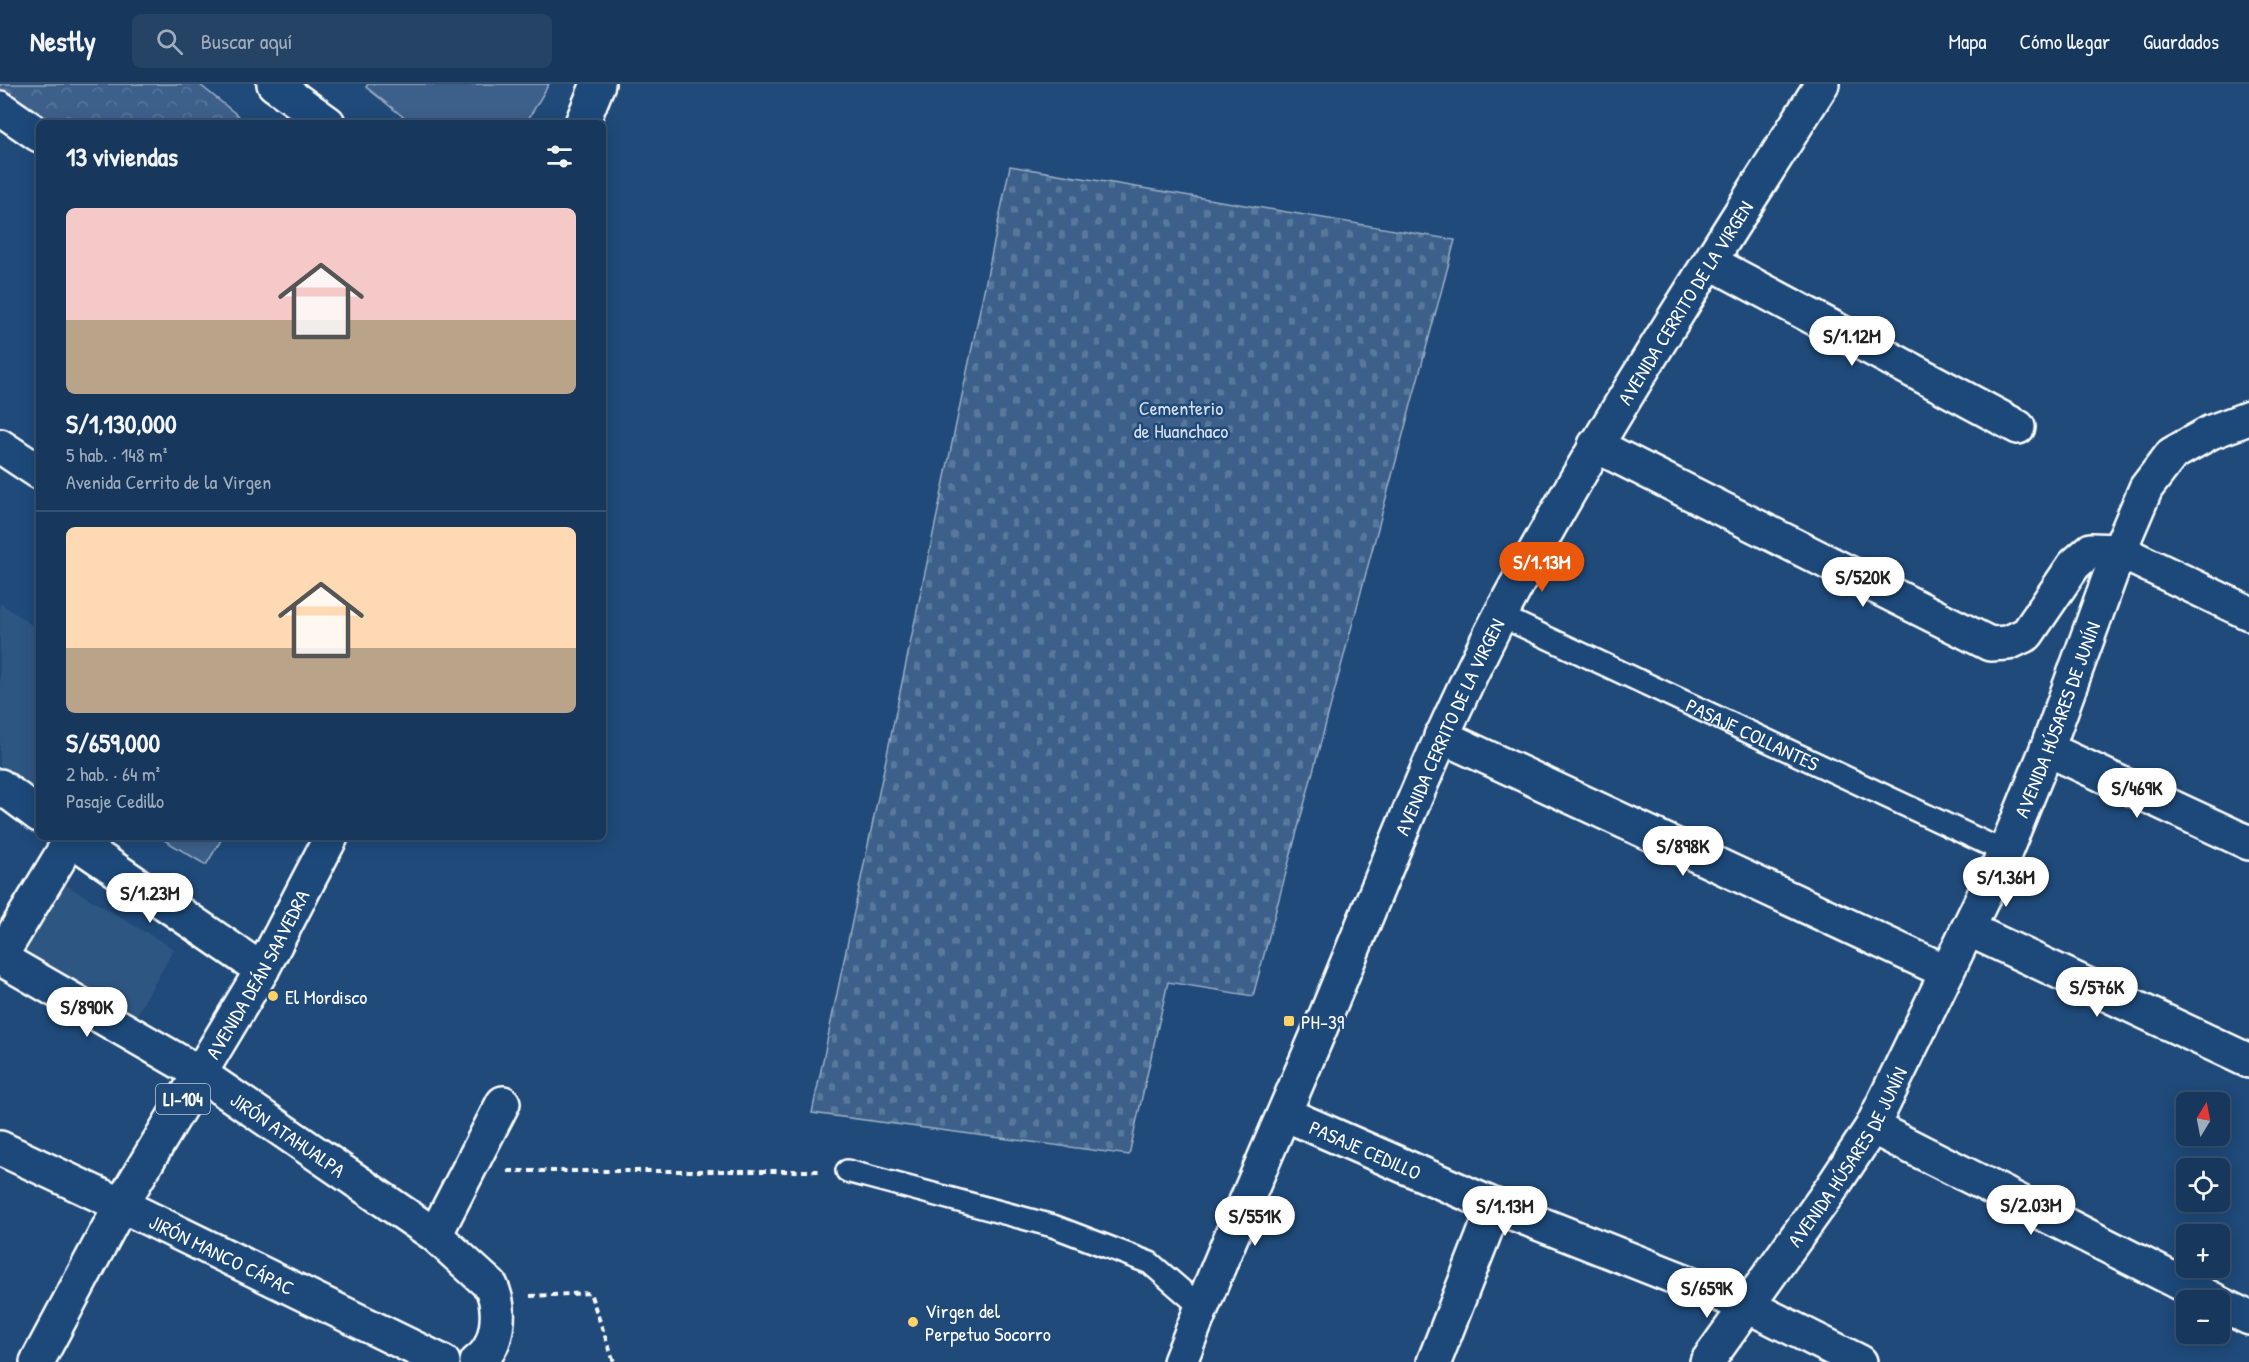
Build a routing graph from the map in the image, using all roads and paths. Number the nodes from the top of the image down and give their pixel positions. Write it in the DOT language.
graph roads {
  1 [pos="274,84"];
  2 [pos="598,84"];
  3 [pos="1822,84"];
  4 [pos="0,108"];
  5 [pos="324,120"];
  6 [pos="583,120"];
  7 [pos="36,133"];
  8 [pos="1710,262"];
  9 [pos="2249,418"];
  10 [pos="2019,428"];
  11 [pos="1595,445"];
  12 [pos="0,446"];
  13 [pos="36,470"];
  14 [pos="2119,551"];
  15 [pos="2249,613"];
  16 [pos="1501,616"];
  17 [pos="1441,736"];
  18 [pos="2047,749"];
  19 [pos="0,786"];
  20 [pos="36,813"];
  21 [pos="68,840"];
  22 [pos="72,840"];
  23 [pos="329,840"];
  24 [pos="2249,843"];
  25 [pos="2005,852"];
  26 [pos="1968,929"];
  27 [pos="0,958"];
  28 [pos="262,970"];
  29 [pos="1947,972"];
  30 [pos="2249,1061"];
  31 [pos="199,1073"];
  32 [pos="503,1103"];
  33 [pos="1285,1114"];
  34 [pos="1872,1126"];
  35 [pos="0,1148"];
  36 [pos="468,1170"];
  37 [pos="847,1171"];
  38 [pos="121,1204"];
  39 [pos="1495,1206"];
  40 [pos="435,1235"];
  41 [pos="2194,1290"];
  42 [pos="496,1298"];
  43 [pos="1201,1306"];
  44 [pos="1748,1306"];
  45 [pos="2230,1309"];
  46 [pos="2249,1318"];
  47 [pos="37,1362"];
  48 [pos="442,1362"];
  49 [pos="477,1362"];
  50 [pos="614,1362"];
  51 [pos="1180,1362"];
  52 [pos="1434,1362"];
  53 [pos="1707,1362"];
  54 [pos="1860,1362"];
  1 -- 5 [label="street"];
  2 -- 6 [label="street"];
  3 -- 8 [label="street, AVENIDA CERRITO DE LA VIRGEN"];
  4 -- 7 [label="street"];
  8 -- 10 [label="street"];
  8 -- 11 [label="street, AVENIDA CERRITO DE LA VIRGEN"];
  9 -- 14 [label="street, AVENIDA HÚSARES DE JUNÍN"];
  11 -- 14 [label="street"];
  11 -- 16 [label="street, AVENIDA CERRITO DE LA VIRGEN"];
  12 -- 13 [label="street"];
  14 -- 15 [label="street"];
  14 -- 18 [label="street, AVENIDA HÚSARES DE JUNÍN"];
  16 -- 17 [label="street, AVENIDA CERRITO DE LA VIRGEN"];
  16 -- 25 [label="lane, PASAJE COLLANTES"];
  17 -- 29 [label="street"];
  17 -- 33 [label="street, AVENIDA CERRITO DE LA VIRGEN"];
  18 -- 24 [label="street"];
  18 -- 25 [label="street, AVENIDA HÚSARES DE JUNÍN"];
  19 -- 20 [label="street"];
  21 -- 27 [label="street"];
  22 -- 28 [label="street"];
  23 -- 28 [label="street, AVENIDA DEÁN SAAVEDRA / LI-104"];
  25 -- 26 [label="street, AVENIDA HÚSARES DE JUNÍN"];
  26 -- 29 [label="street, AVENIDA HÚSARES DE JUNÍN"];
  26 -- 30 [label="street"];
  27 -- 31 [label="street, JIRÓN ATAHUALPA"];
  28 -- 31 [label="street, AVENIDA DEÁN SAAVEDRA / LI-104"];
  29 -- 34 [label="street, AVENIDA HÚSARES DE JUNÍN"];
  31 -- 38 [label="street, AVENIDA DEÁN SAAVEDRA / LI-104"];
  31 -- 40 [label="street, JIRÓN ATAHUALPA"];
  32 -- 36 [label="street"];
  33 -- 39 [label="street, PASAJE CEDILLO"];
  33 -- 43 [label="street, AVENIDA CERRITO DE LA VIRGEN"];
  34 -- 41 [label="street"];
  34 -- 44 [label="street, AVENIDA HÚSARES DE JUNÍN"];
  35 -- 38 [label="street, JIRÓN MANCO CÁPAC"];
  36 -- 37 [label="path"];
  36 -- 40 [label="street"];
  37 -- 43 [label="lane"];
  38 -- 47 [label="street, AVENIDA DEÁN SAAVEDRA / LI-104"];
  38 -- 48 [label="street, JIRÓN MANCO CÁPAC"];
  39 -- 44 [label="street, PASAJE CEDILLO"];
  39 -- 52 [label="street"];
  40 -- 42 [label="street, JIRÓN ATAHUALPA"];
  42 -- 49 [label="street"];
  42 -- 50 [label="path"];
  43 -- 51 [label="street, AVENIDA CERRITO DE LA VIRGEN"];
  44 -- 53 [label="street, AVENIDA HÚSARES DE JUNÍN"];
  44 -- 54 [label="street, PASAJE CEDILLO"];
  45 -- 46 [label="street"];
}
